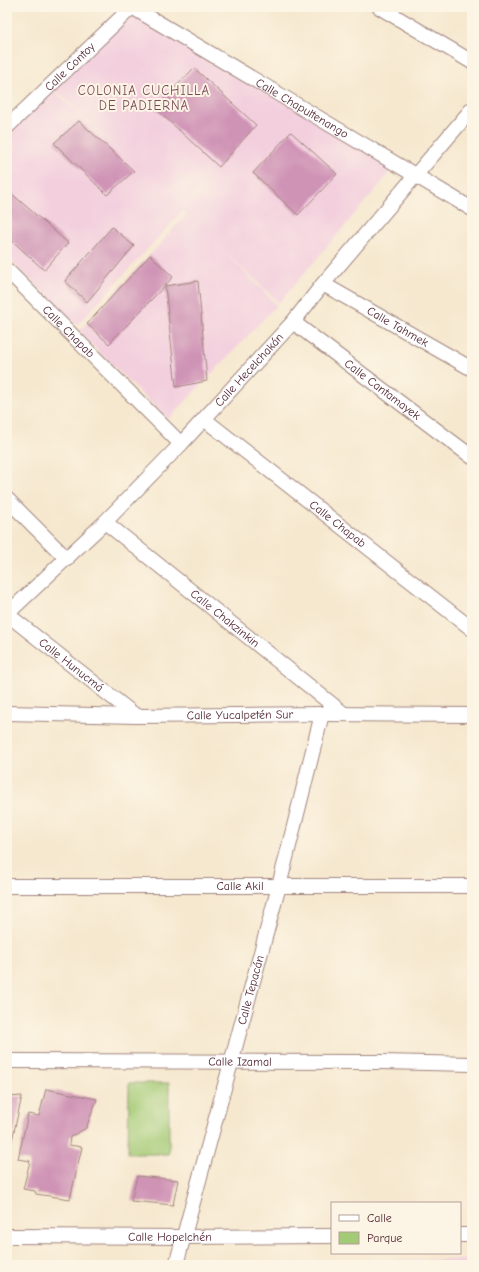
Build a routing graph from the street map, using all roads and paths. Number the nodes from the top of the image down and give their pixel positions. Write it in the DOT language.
graph roads {
  1 [pos="132,7"];
  2 [pos="379,7"];
  3 [pos="472,62"];
  4 [pos="472,109"];
  5 [pos="7,127"];
  6 [pos="414,176"];
  7 [pos="472,209"];
  8 [pos="7,270"];
  9 [pos="323,284"];
  10 [pos="293,322"];
  11 [pos="472,369"];
  12 [pos="204,419"];
  13 [pos="181,444"];
  14 [pos="472,457"];
  15 [pos="7,498"];
  16 [pos="105,522"];
  17 [pos="67,559"];
  18 [pos="7,614"];
  19 [pos="472,629"];
  20 [pos="7,713"];
  21 [pos="322,714"];
  22 [pos="344,714"];
  23 [pos="472,715"];
  24 [pos="136,716"];
  25 [pos="7,886"];
  26 [pos="279,886"];
  27 [pos="472,886"];
  28 [pos="7,1061"];
  29 [pos="232,1062"];
  30 [pos="472,1064"];
  31 [pos="461,1235"];
  32 [pos="472,1235"];
  33 [pos="7,1236"];
  34 [pos="331,1236"];
  35 [pos="184,1237"];
  36 [pos="176,1265"];
  1 -- 5 [label="street, Calle Contoy"];
  1 -- 6 [label="street, Calle Chapultenango"];
  2 -- 3 [label="street"];
  4 -- 6 [label="street, Calle Hecelchakán"];
  6 -- 7 [label="street, Calle Chapultenango"];
  6 -- 9 [label="street, Calle Hecelchakán"];
  8 -- 13 [label="street, Calle Chapab"];
  9 -- 10 [label="street, Calle Hecelchakán"];
  9 -- 11 [label="street, Calle Tahmek"];
  10 -- 12 [label="street, Calle Hecelchakán"];
  10 -- 14 [label="street, Calle Cantamayek"];
  12 -- 13 [label="street, Calle Hecelchakán"];
  12 -- 19 [label="street, Calle Chapab"];
  13 -- 16 [label="street, Calle Hecelchakán"];
  15 -- 17 [label="street"];
  16 -- 17 [label="street, Calle Hecelchakán"];
  16 -- 22 [label="street, Calle Chakzinkin"];
  17 -- 18 [label="street, Calle Hecelchakán"];
  18 -- 24 [label="street, Calle Hunucmá"];
  20 -- 24 [label="street, Calle Yucalpetén Sur"];
  21 -- 22 [label="street, Calle Yucalpetén Sur"];
  21 -- 24 [label="street, Calle Yucalpetén Sur"];
  21 -- 26 [label="street, Calle Tepacán"];
  22 -- 23 [label="street, Calle Yucalpetén Sur"];
  25 -- 26 [label="street, Calle Akil"];
  26 -- 27 [label="street, Calle Akil"];
  26 -- 29 [label="street, Calle Tepacán"];
  28 -- 29 [label="street, Calle Izamal"];
  29 -- 30 [label="street, Calle Izamal"];
  29 -- 35 [label="street, Calle Tepacán"];
  31 -- 32 [label="street"];
  33 -- 35 [label="street, Calle Hopelchén"];
  34 -- 35 [label="street, Calle Hopelchén"];
  35 -- 36 [label="street, Calle Tepacán"];
}
